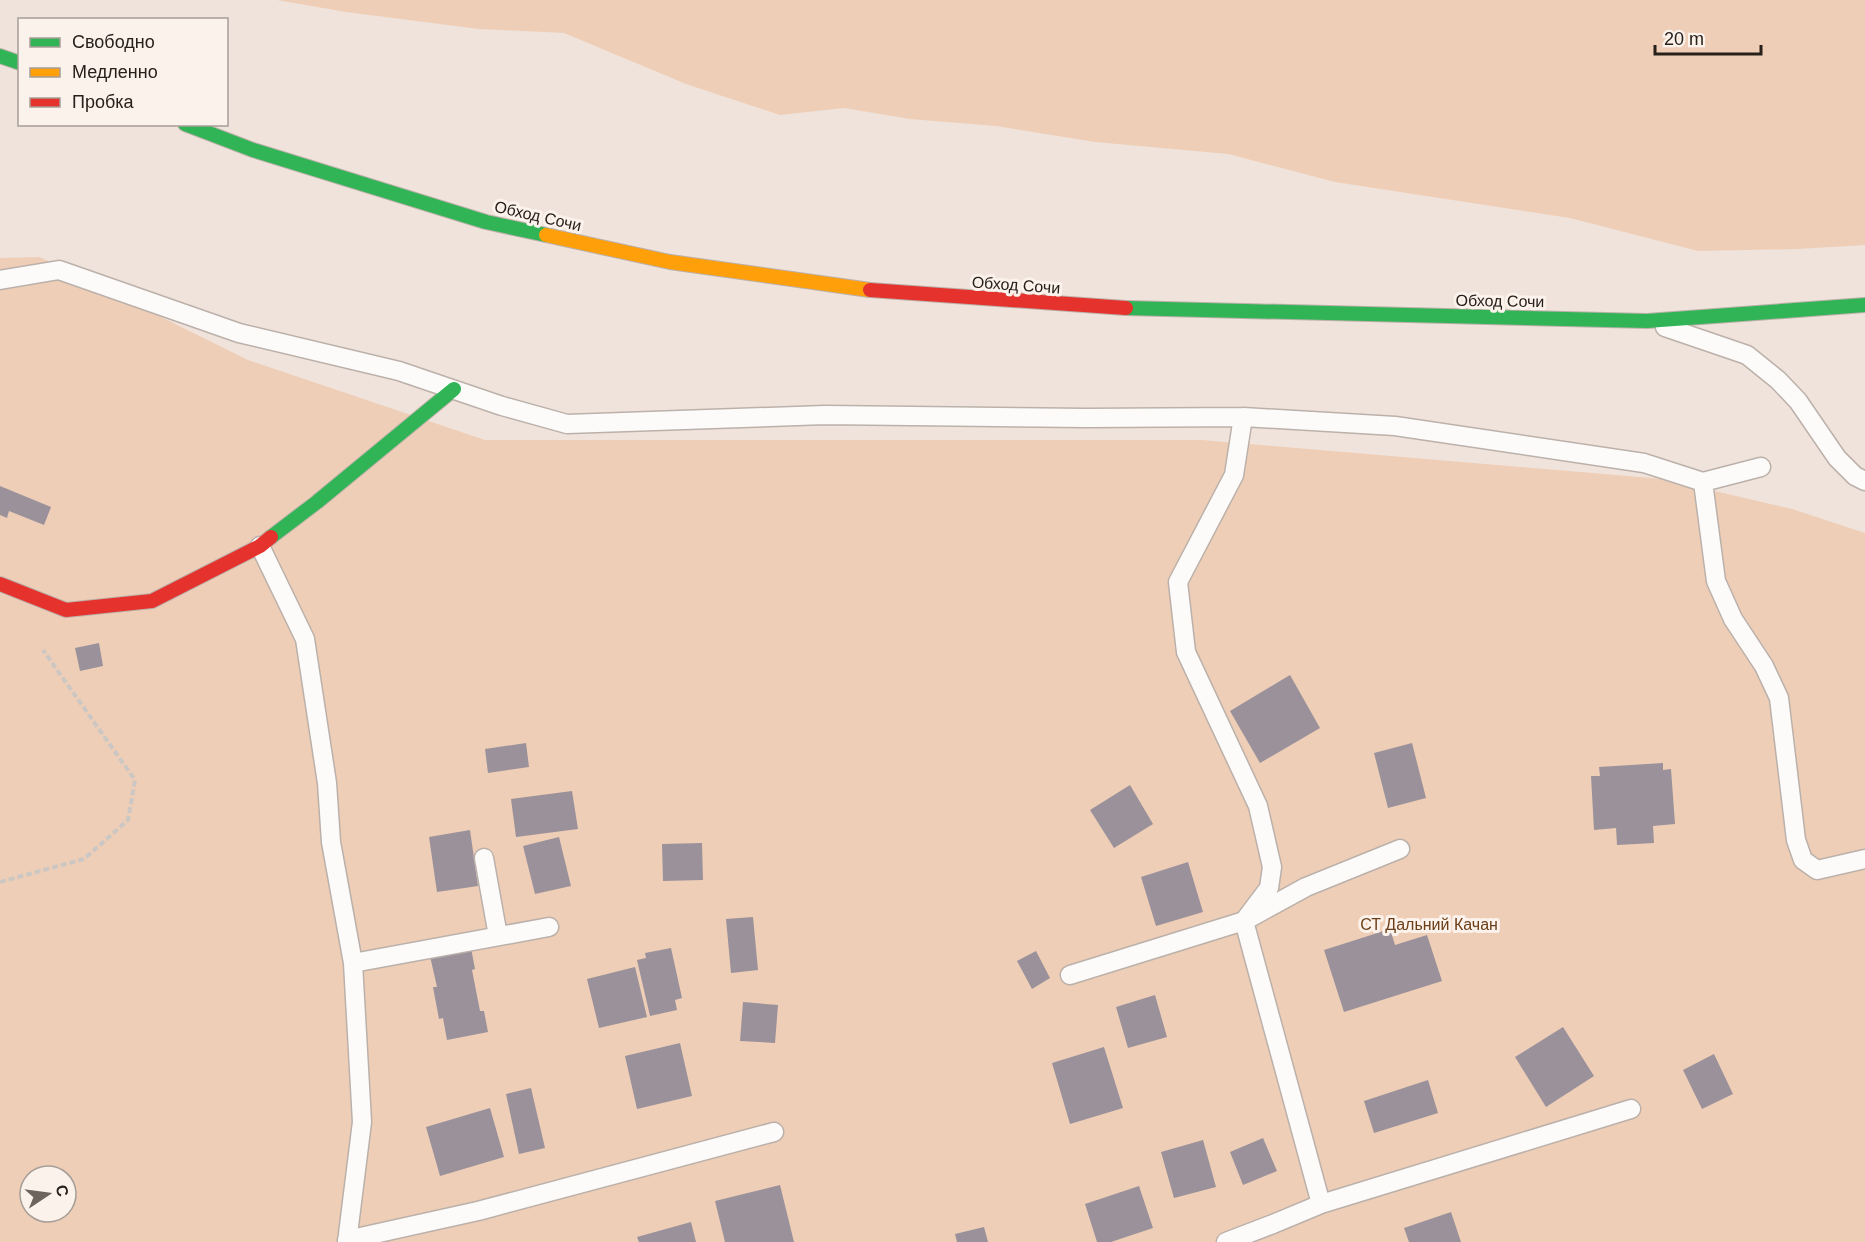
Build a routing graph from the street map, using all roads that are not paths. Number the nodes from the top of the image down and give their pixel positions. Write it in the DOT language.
graph roads {
  1 [pos="0,56"];
  2 [pos="18,62"];
  3 [pos="190,126"];
  4 [pos="0,280"];
  5 [pos="1865,305"];
  6 [pos="1647,321"];
  7 [pos="454,389"];
  8 [pos="1243,417"];
  9 [pos="1761,466"];
  10 [pos="1703,482"];
  11 [pos="1865,482"];
  12 [pos="260,546"];
  13 [pos="0,584"];
  14 [pos="1400,849"];
  15 [pos="484,858"];
  16 [pos="1865,860"];
  17 [pos="1244,921"];
  18 [pos="549,927"];
  19 [pos="498,936"];
  20 [pos="353,963"];
  21 [pos="1070,975"];
  22 [pos="1631,1109"];
  23 [pos="774,1132"];
  24 [pos="1321,1204"];
  25 [pos="347,1241"];
  26 [pos="1226,1242"];
  1 -- 2 [label="main road"];
  3 -- 6 [label="main road, Обход Сочи"];
  4 -- 7 [label="lane"];
  5 -- 6 [label="main road, Обход Сочи"];
  6 -- 11 [label="lane"];
  7 -- 8 [label="lane"];
  7 -- 12 [label="main road"];
  8 -- 10 [label="lane"];
  8 -- 17 [label="lane"];
  9 -- 10 [label="lane"];
  10 -- 16 [label="lane"];
  12 -- 13 [label="main road"];
  12 -- 20 [label="lane"];
  14 -- 17 [label="lane"];
  15 -- 19 [label="lane"];
  17 -- 21 [label="lane"];
  17 -- 24 [label="lane"];
  18 -- 19 [label="lane"];
  19 -- 20 [label="lane"];
  20 -- 25 [label="lane"];
  22 -- 24 [label="lane"];
  23 -- 25 [label="lane"];
  24 -- 26 [label="lane"];
}
